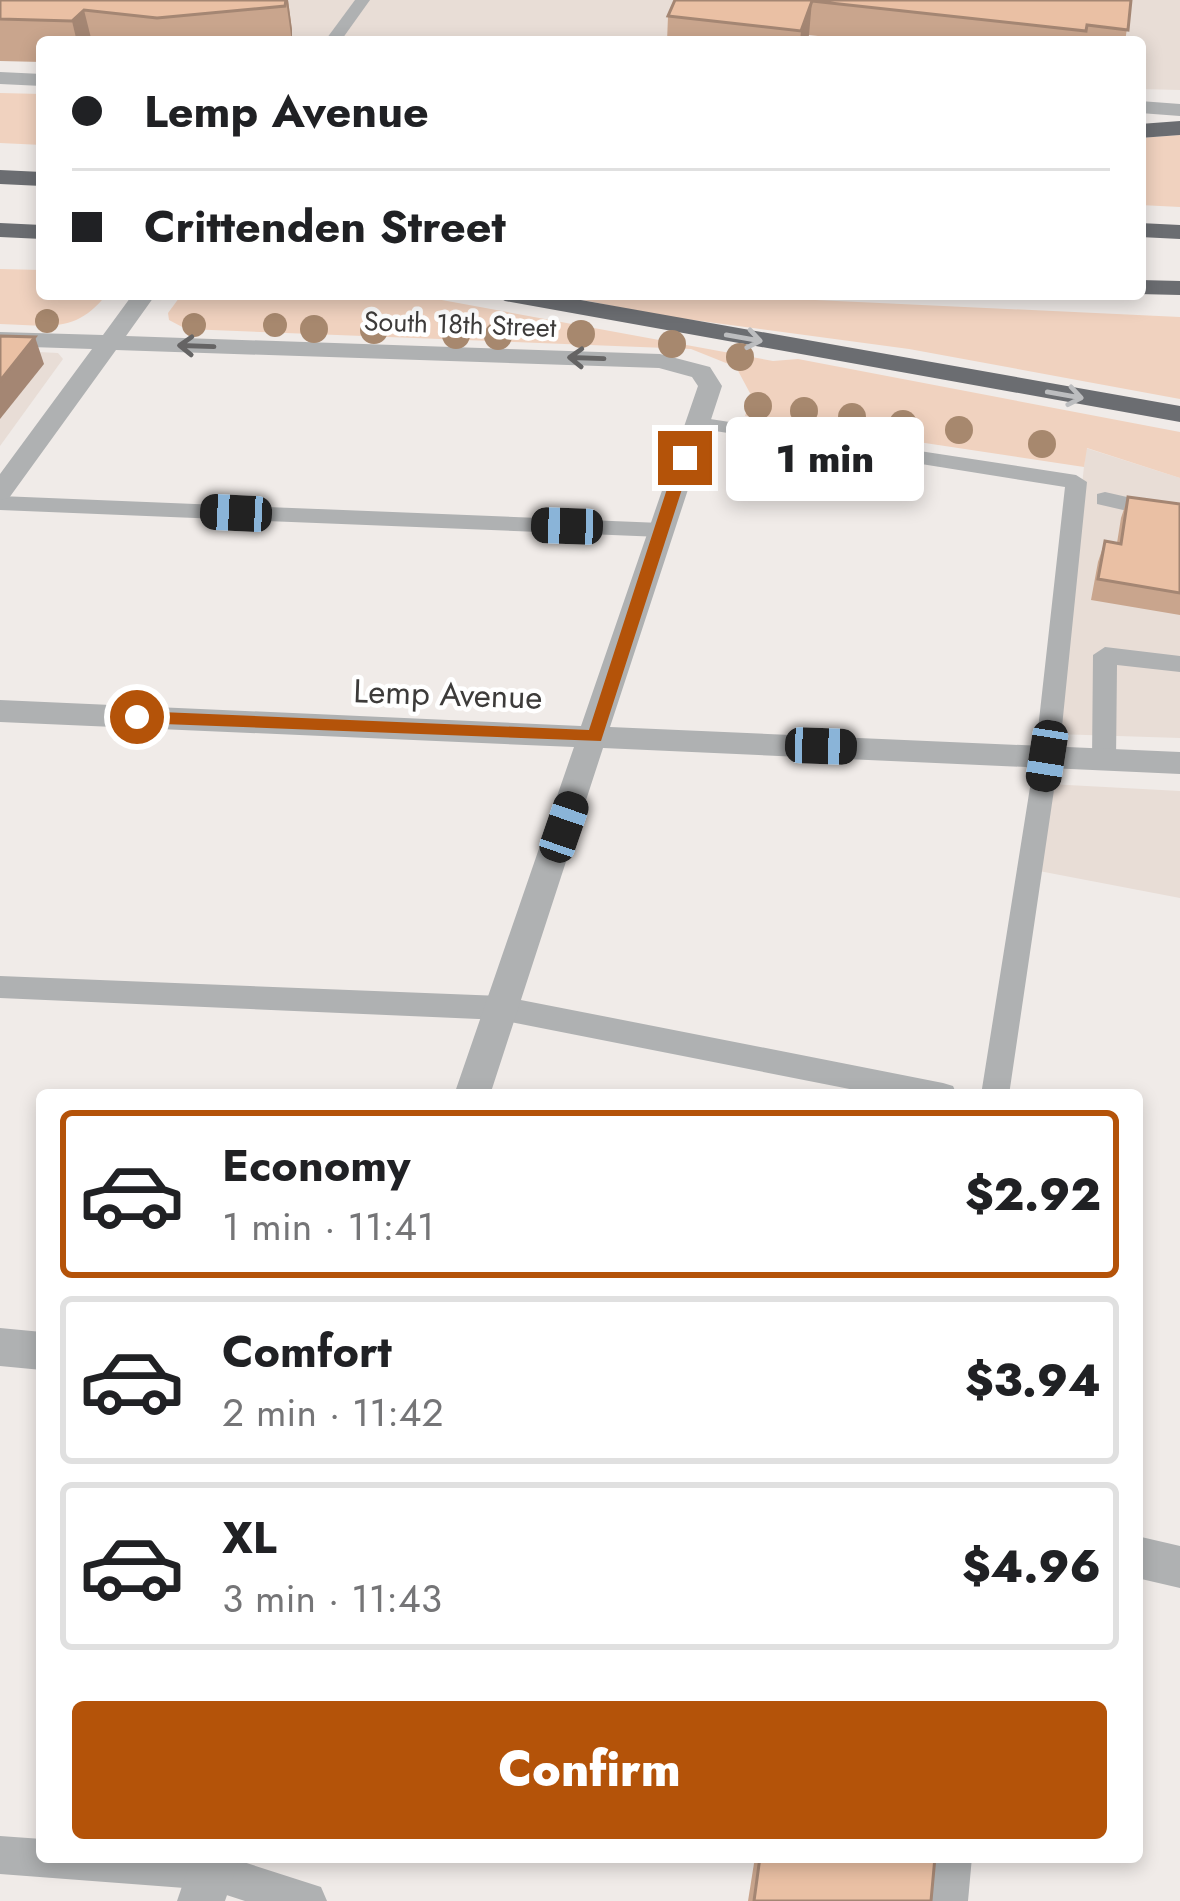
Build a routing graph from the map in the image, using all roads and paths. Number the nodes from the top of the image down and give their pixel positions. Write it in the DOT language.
graph roads {
  1 [pos="364,0"];
  2 [pos="337,36"];
  3 [pos="0,78"];
  4 [pos="36,80"];
  5 [pos="1146,107"];
  6 [pos="1180,110"];
  7 [pos="1180,128"];
  8 [pos="1146,131"];
  9 [pos="0,177"];
  10 [pos="36,179"];
  11 [pos="0,230"];
  12 [pos="1146,230"];
  13 [pos="36,232"];
  14 [pos="1180,232"];
  15 [pos="1146,287"];
  16 [pos="1180,288"];
  17 [pos="539,300"];
  18 [pos="139,303"];
  19 [pos="0,339"];
  20 [pos="109,343"];
  21 [pos="1179,414"];
  22 [pos="697,423"];
  23 [pos="0,492"];
  24 [pos="1105,500"];
  25 [pos="0,503"];
  26 [pos="1180,516"];
  27 [pos="661,530"];
  28 [pos="1180,664"];
  29 [pos="0,711"];
  30 [pos="595,737"];
  31 [pos="1047,756"];
  32 [pos="1104,760"];
  33 [pos="1180,764"];
  34 [pos="0,987"];
  35 [pos="501,1008"];
  36 [pos="474,1089"];
  37 [pos="913,1089"];
  38 [pos="996,1089"];
  39 [pos="0,1348"];
  40 [pos="36,1351"];
  41 [pos="1143,1558"];
  42 [pos="1180,1567"];
  43 [pos="0,1855"];
  44 [pos="36,1859"];
  45 [pos="80,1863"];
  46 [pos="951,1863"];
  47 [pos="210,1876"];
  48 [pos="307,1901"];
  49 [pos="948,1901"];
  1 -- 2 [label="lane"];
  3 -- 4 [label="street"];
  5 -- 6 [label="street"];
  7 -- 8 [label="highway"];
  9 -- 10 [label="highway"];
  11 -- 13 [label="highway"];
  12 -- 14 [label="highway"];
  15 -- 16 [label="highway"];
  17 -- 21 [label="highway, one-way"];
  18 -- 20 [label="street"];
  19 -- 20 [label="street, South 18th Street"];
  22 -- 20 [label="street, South 18th Street, one-way"];
  20 -- 23 [label="street"];
  22 -- 27 [label="street"];
  22 -- 31 [label="lane"];
  24 -- 26 [label="lane"];
  25 -- 27 [label="lane"];
  27 -- 30 [label="street"];
  28 -- 32 [label="lane"];
  29 -- 30 [label="street, Lemp Avenue"];
  30 -- 31 [label="street, Lemp Avenue"];
  30 -- 35 [label="street"];
  31 -- 32 [label="street, Lemp Avenue"];
  31 -- 38 [label="lane"];
  32 -- 33 [label="street, Lemp Avenue"];
  34 -- 35 [label="lane"];
  35 -- 36 [label="street"];
  35 -- 37 [label="lane"];
  39 -- 40 [label="street"];
  41 -- 42 [label="street"];
  43 -- 44 [label="lane"];
  45 -- 47 [label="lane"];
  46 -- 49 [label="lane"];
  47 -- 48 [label="lane"];
}
